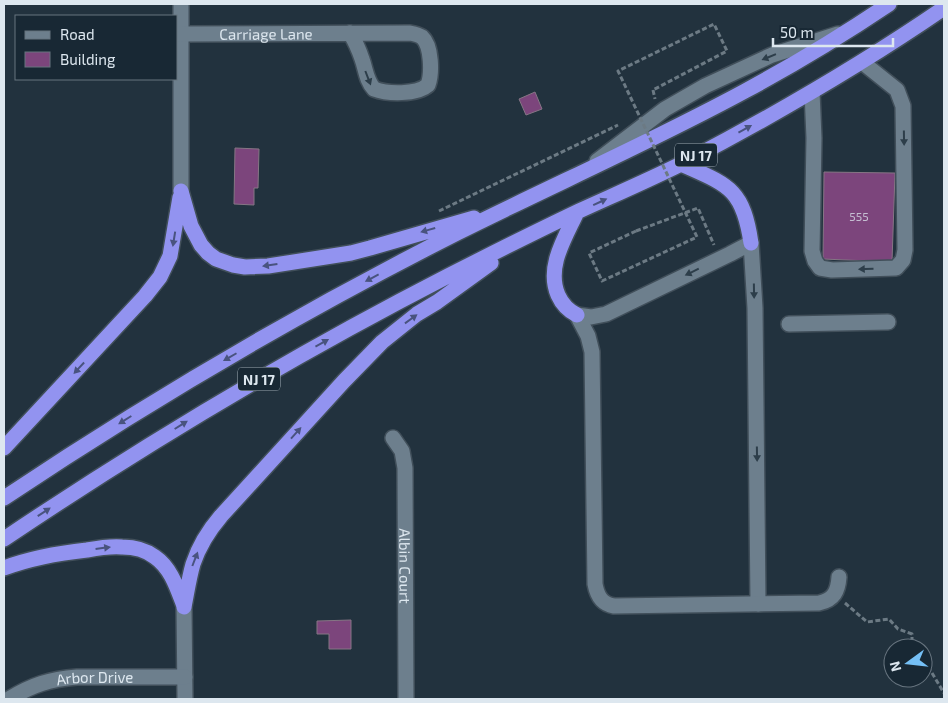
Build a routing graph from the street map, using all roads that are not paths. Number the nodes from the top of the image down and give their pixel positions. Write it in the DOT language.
graph roads {
  1 [pos="181,4"];
  2 [pos="889,4"];
  3 [pos="944,8"];
  4 [pos="873,9"];
  5 [pos="849,30"];
  6 [pos="350,33"];
  7 [pos="181,34"];
  8 [pos="862,62"];
  9 [pos="812,92"];
  10 [pos="681,164"];
  11 [pos="587,169"];
  12 [pos="181,191"];
  13 [pos="509,208"];
  14 [pos="577,212"];
  15 [pos="525,238"];
  16 [pos="751,243"];
  17 [pos="577,315"];
  18 [pos="888,322"];
  19 [pos="788,324"];
  20 [pos="393,438"];
  21 [pos="4,448"];
  22 [pos="4,498"];
  23 [pos="4,539"];
  24 [pos="4,568"];
  25 [pos="839,577"];
  26 [pos="758,604"];
  27 [pos="184,607"];
  28 [pos="185,677"];
  29 [pos="9,699"];
  30 [pos="185,699"];
  31 [pos="406,699"];
  1 -- 7 [label="street"];
  2 -- 4 [label="highway, NJ 17"];
  3 -- 8 [label="highway, NJ 17"];
  4 -- 5 [label="highway, NJ 17"];
  5 -- 11 [label="highway, NJ 17"];
  5 -- 11 [label="street, one-way"];
  6 -- 6 [label="street, Carriage Lane, one-way"];
  6 -- 7 [label="street, Carriage Lane"];
  7 -- 12 [label="street"];
  8 -- 9 [label="highway, NJ 17"];
  8 -- 9 [label="street, one-way"];
  10 -- 9 [label="highway, NJ 17, one-way"];
  14 -- 10 [label="highway, NJ 17, one-way"];
  10 -- 16 [label="highway"];
  11 -- 13 [label="highway, NJ 17"];
  13 -- 12 [label="highway, one-way"];
  12 -- 21 [label="highway, one-way"];
  13 -- 22 [label="highway, NJ 17, one-way"];
  14 -- 15 [label="highway, NJ 17"];
  14 -- 17 [label="highway"];
  23 -- 15 [label="highway, NJ 17, one-way"];
  27 -- 15 [label="highway, one-way"];
  16 -- 17 [label="street, one-way"];
  16 -- 26 [label="street, one-way"];
  17 -- 26 [label="street"];
  18 -- 19 [label="street"];
  20 -- 31 [label="street, Albin Court"];
  24 -- 27 [label="highway, one-way"];
  25 -- 26 [label="street"];
  27 -- 28 [label="street"];
  28 -- 29 [label="street, Arbor Drive"];
  28 -- 30 [label="street"];
}
